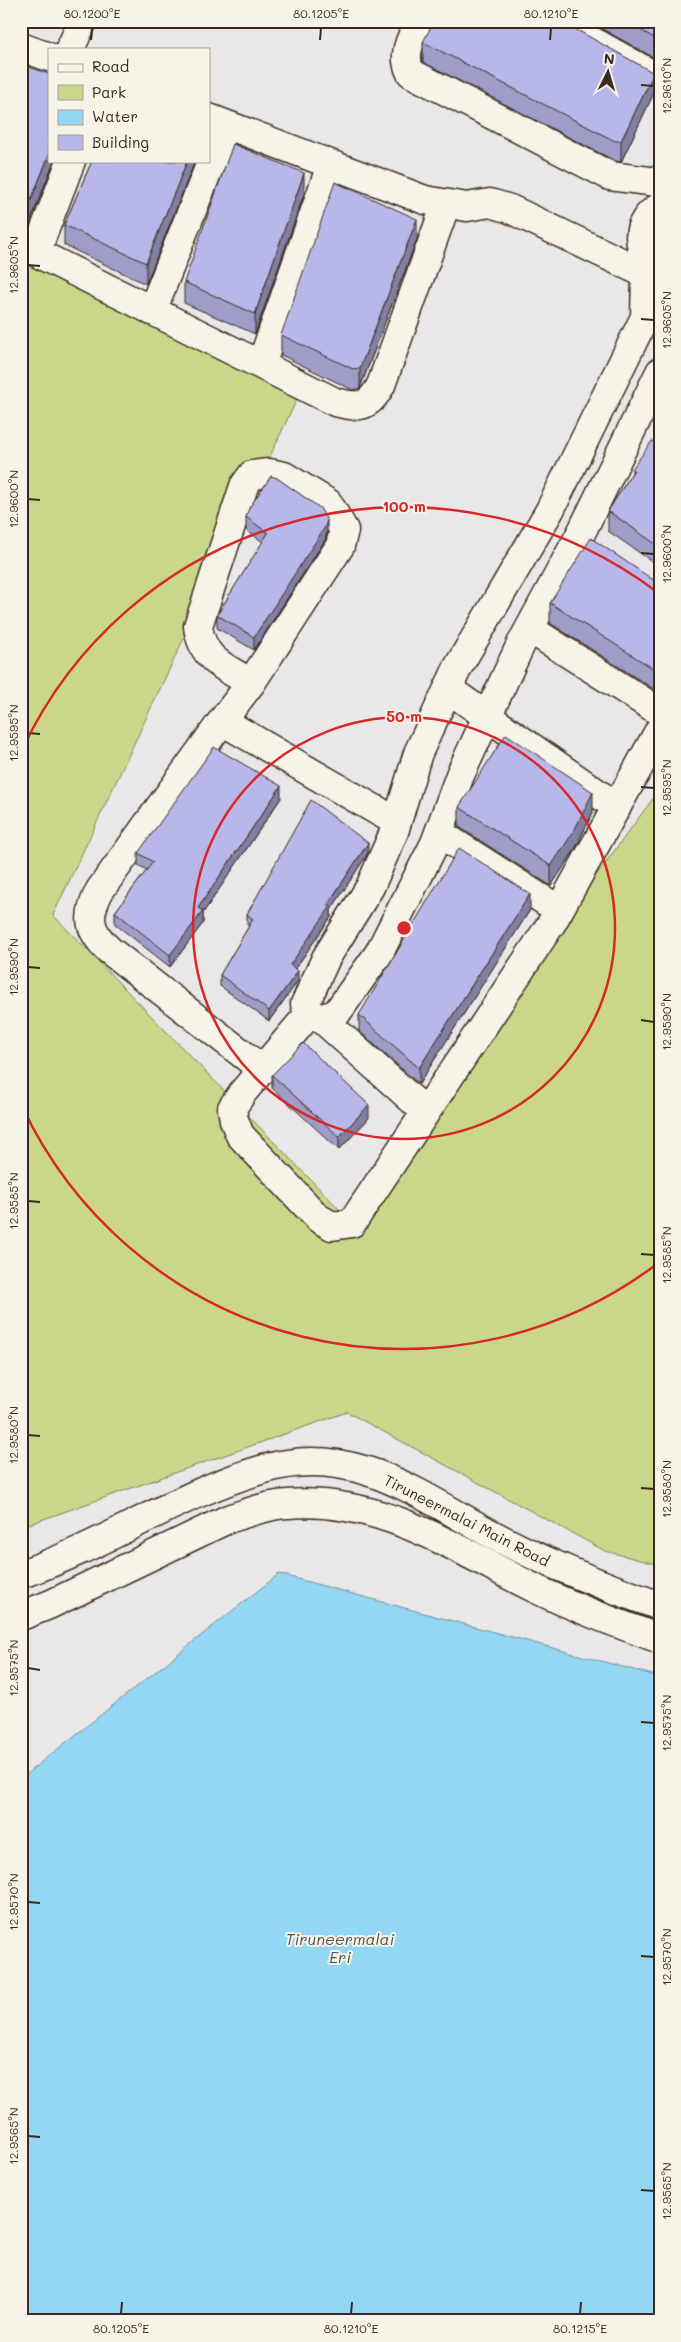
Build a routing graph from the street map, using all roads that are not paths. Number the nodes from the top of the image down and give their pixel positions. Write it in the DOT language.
graph roads {
  1 [pos="83,21"];
  2 [pos="419,21"];
  3 [pos="556,21"];
  4 [pos="21,47"];
  5 [pos="70,48"];
  6 [pos="48,57"];
  7 [pos="660,79"];
  8 [pos="217,122"];
  9 [pos="210,142"];
  10 [pos="71,162"];
  11 [pos="203,162"];
  12 [pos="331,165"];
  13 [pos="657,192"];
  14 [pos="446,204"];
  15 [pos="29,249"];
  16 [pos="652,265"];
  17 [pos="152,311"];
  18 [pos="652,322"];
  19 [pos="261,365"];
  20 [pos="660,372"];
  21 [pos="550,510"];
  22 [pos="581,533"];
  23 [pos="604,549"];
  24 [pos="530,629"];
  25 [pos="251,683"];
  26 [pos="448,689"];
  27 [pos="660,712"];
  28 [pos="488,716"];
  29 [pos="222,721"];
  30 [pos="660,729"];
  31 [pos="617,807"];
  32 [pos="397,822"];
  33 [pos="439,833"];
  34 [pos="559,910"];
  35 [pos="315,1016"];
  36 [pos="264,1070"];
  37 [pos="426,1112"];
  38 [pos="21,1574"];
  39 [pos="660,1606"];
  40 [pos="21,1616"];
  41 [pos="660,1639"];
  1 -- 5 [label="street"];
  2 -- 13 [label="street"];
  3 -- 7 [label="street"];
  4 -- 6 [label="street"];
  8 -- 9 [label="street"];
  8 -- 12 [label="street"];
  10 -- 15 [label="street"];
  11 -- 17 [label="street"];
  12 -- 14 [label="street"];
  12 -- 19 [label="street"];
  13 -- 16 [label="street"];
  14 -- 16 [label="street"];
  14 -- 19 [label="street"];
  15 -- 17 [label="street"];
  16 -- 18 [label="street"];
  17 -- 19 [label="street"];
  18 -- 21 [label="street"];
  20 -- 22 [label="street"];
  21 -- 22 [label="street"];
  21 -- 26 [label="street"];
  22 -- 23 [label="street"];
  22 -- 24 [label="street"];
  24 -- 27 [label="street"];
  24 -- 28 [label="street"];
  25 -- 25 [label="street"];
  25 -- 29 [label="street"];
  26 -- 28 [label="street"];
  26 -- 32 [label="street"];
  28 -- 31 [label="street"];
  28 -- 33 [label="street"];
  29 -- 32 [label="street"];
  29 -- 36 [label="street"];
  30 -- 31 [label="street"];
  31 -- 34 [label="street"];
  32 -- 35 [label="street"];
  33 -- 34 [label="street"];
  33 -- 35 [label="street"];
  34 -- 37 [label="street"];
  35 -- 36 [label="street"];
  35 -- 37 [label="street"];
  36 -- 37 [label="street"];
  38 -- 39 [label="street, Tiruneermalai Main Road"];
  40 -- 41 [label="street, Tiruneermalai Main Road"];
}
